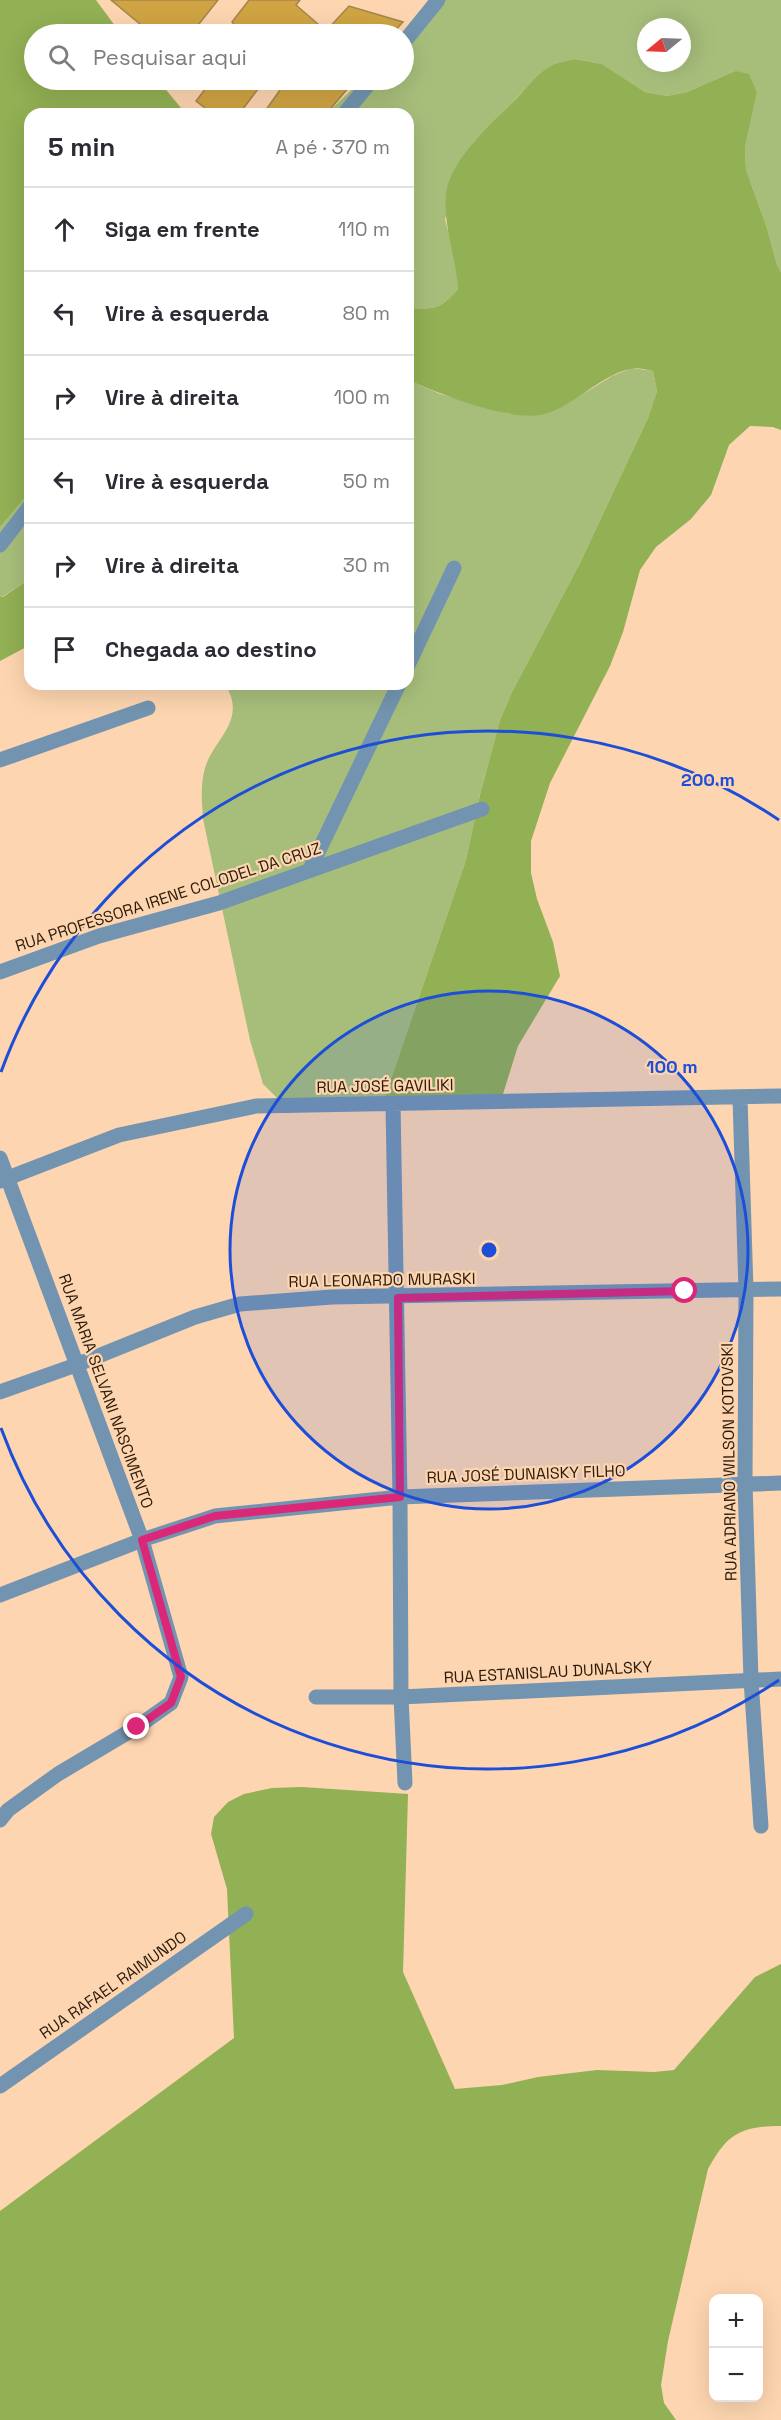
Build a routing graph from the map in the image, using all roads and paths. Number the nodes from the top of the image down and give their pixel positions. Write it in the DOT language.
graph roads {
  1 [pos="438,0"];
  2 [pos="414,30"];
  3 [pos="364,90"];
  4 [pos="349,108"];
  5 [pos="24,514"];
  6 [pos="0,545"];
  7 [pos="454,568"];
  8 [pos="414,651"];
  9 [pos="396,690"];
  10 [pos="148,708"];
  11 [pos="0,760"];
  12 [pos="482,809"];
  13 [pos="309,871"];
  14 [pos="0,972"];
  15 [pos="781,1096"];
  16 [pos="740,1098"];
  17 [pos="393,1104"];
  18 [pos="0,1158"];
  19 [pos="4,1179"];
  20 [pos="781,1289"];
  21 [pos="746,1290"];
  22 [pos="398,1298"];
  23 [pos="76,1365"];
  24 [pos="0,1392"];
  25 [pos="745,1483"];
  26 [pos="781,1483"];
  27 [pos="400,1497"];
  28 [pos="142,1540"];
  29 [pos="0,1595"];
  30 [pos="781,1679"];
  31 [pos="752,1680"];
  32 [pos="316,1697"];
  33 [pos="400,1697"];
  34 [pos="405,1783"];
  35 [pos="0,1820"];
  36 [pos="761,1826"];
  37 [pos="246,1914"];
  38 [pos="0,2086"];
  1 -- 2 [label="street"];
  3 -- 4 [label="street"];
  5 -- 6 [label="street"];
  7 -- 8 [label="street"];
  9 -- 13 [label="street"];
  10 -- 11 [label="street"];
  12 -- 13 [label="street, RUA PROFESSORA IRENE COLODEL DA CRUZ"];
  13 -- 14 [label="street, RUA PROFESSORA IRENE COLODEL DA CRUZ"];
  15 -- 16 [label="street, RUA JOSÉ GAVILIKI"];
  16 -- 17 [label="street, RUA JOSÉ GAVILIKI"];
  16 -- 21 [label="street, RUA ADRIANO WILSON KOTOVSKI"];
  17 -- 19 [label="street, RUA JOSÉ GAVILIKI"];
  17 -- 22 [label="street"];
  18 -- 19 [label="street, RUA MARIA SELVANI NASCIMENTO"];
  19 -- 23 [label="street, RUA MARIA SELVANI NASCIMENTO"];
  20 -- 21 [label="street, RUA LEONARDO MURASKI"];
  21 -- 22 [label="street, RUA LEONARDO MURASKI"];
  21 -- 25 [label="street, RUA ADRIANO WILSON KOTOVSKI"];
  22 -- 23 [label="street, RUA LEONARDO MURASKI"];
  22 -- 27 [label="street"];
  23 -- 24 [label="street, RUA LEONARDO MURASKI"];
  23 -- 28 [label="street, RUA MARIA SELVANI NASCIMENTO"];
  25 -- 26 [label="street, RUA JOSÉ DUNAISKY FILHO"];
  25 -- 27 [label="street, RUA JOSÉ DUNAISKY FILHO"];
  25 -- 31 [label="street, RUA ADRIANO WILSON KOTOVSKI"];
  27 -- 28 [label="street, RUA JOSÉ DUNAISKY FILHO"];
  27 -- 33 [label="street"];
  28 -- 29 [label="street, RUA JOSÉ DUNAISKY FILHO"];
  28 -- 35 [label="street, RUA MARIA SELVANI NASCIMENTO"];
  30 -- 31 [label="street, RUA ESTANISLAU DUNALSKY"];
  31 -- 33 [label="street, RUA ESTANISLAU DUNALSKY"];
  31 -- 36 [label="street, RUA ADRIANO WILSON KOTOVSKI"];
  32 -- 33 [label="street, RUA ESTANISLAU DUNALSKY"];
  33 -- 34 [label="street"];
  37 -- 38 [label="street, RUA RAFAEL RAIMUNDO"];
}
